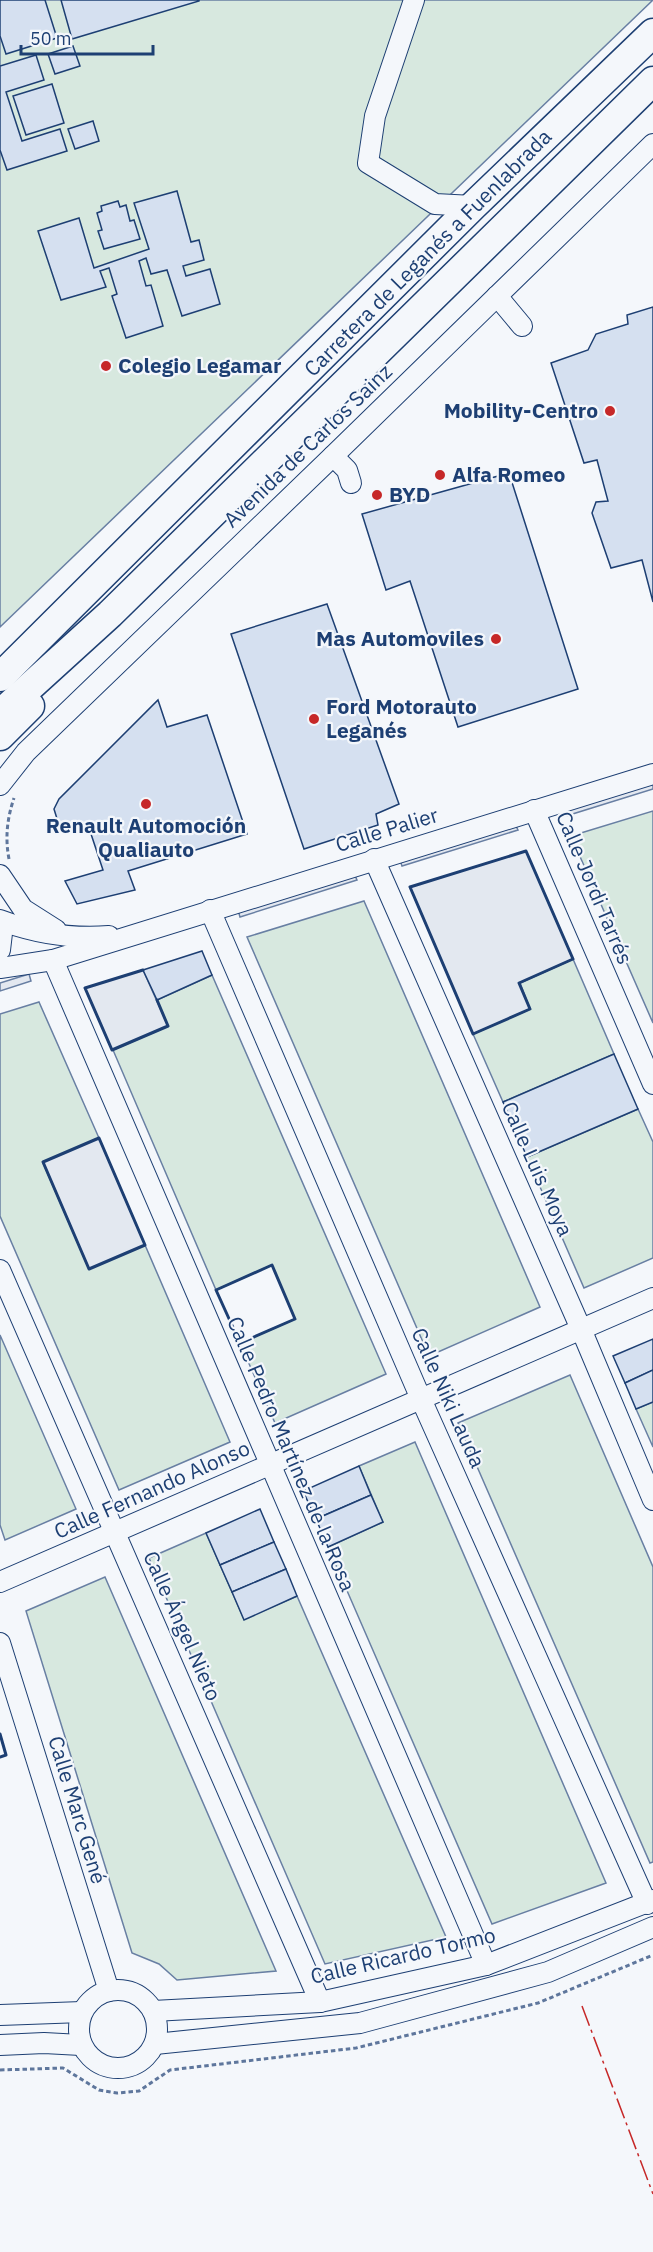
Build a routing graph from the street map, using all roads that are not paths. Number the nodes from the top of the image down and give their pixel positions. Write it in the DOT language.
graph roads {
  1 [pos="414,0"];
  2 [pos="653,27"];
  3 [pos="653,33"];
  4 [pos="613,71"];
  5 [pos="653,81"];
  6 [pos="653,144"];
  7 [pos="473,206"];
  8 [pos="497,296"];
  9 [pos="522,326"];
  10 [pos="231,448"];
  11 [pos="333,456"];
  12 [pos="351,483"];
  13 [pos="110,614"];
  14 [pos="0,651"];
  15 [pos="0,677"];
  16 [pos="0,714"];
  17 [pos="0,736"];
  18 [pos="653,774"];
  19 [pos="7,791"];
  20 [pos="534,810"];
  21 [pos="374,859"];
  22 [pos="5,868"];
  23 [pos="210,910"];
  24 [pos="0,920"];
  25 [pos="0,928"];
  26 [pos="136,934"];
  27 [pos="63,935"];
  28 [pos="0,950"];
  29 [pos="53,960"];
  30 [pos="0,968"];
  31 [pos="653,1084"];
  32 [pos="0,1269"];
  33 [pos="653,1298"];
  34 [pos="581,1329"];
  35 [pos="421,1399"];
  36 [pos="269,1465"];
  37 [pos="653,1500"];
  38 [pos="114,1532"];
  39 [pos="0,1582"];
  40 [pos="0,1643"];
  41 [pos="650,1902"];
  42 [pos="653,1927"];
  43 [pos="486,1965"];
  44 [pos="109,1991"];
  45 [pos="320,2001"];
  46 [pos="82,2012"];
  47 [pos="153,2012"];
  48 [pos="0,2015"];
  49 [pos="81,2044"];
  50 [pos="155,2044"];
  51 [pos="0,2045"];
  1 -- 7 [label="street"];
  2 -- 4 [label="highway"];
  3 -- 4 [label="highway, Carretera de Leganés a Fuenlabrada"];
  4 -- 7 [label="highway, Carretera de Leganés a Fuenlabrada"];
  5 -- 13 [label="highway, Carretera de Leganés a Fuenlabrada"];
  6 -- 8 [label="street, Avenida de Carlos Sainz"];
  7 -- 10 [label="highway, Carretera de Leganés a Fuenlabrada"];
  8 -- 9 [label="street"];
  8 -- 11 [label="street, Avenida de Carlos Sainz"];
  10 -- 14 [label="highway"];
  10 -- 15 [label="highway, Carretera de Leganés a Fuenlabrada"];
  11 -- 12 [label="street"];
  11 -- 19 [label="street, Avenida de Carlos Sainz"];
  13 -- 16 [label="highway, Carretera de Leganés a Fuenlabrada"];
  13 -- 17 [label="highway"];
  18 -- 20 [label="street, Calle Palier"];
  20 -- 21 [label="street, Calle Palier"];
  20 -- 31 [label="street, Calle Jordi Tarrés"];
  21 -- 23 [label="street, Calle Palier"];
  21 -- 34 [label="street, Calle Luis Moya"];
  22 -- 27 [label="street"];
  23 -- 26 [label="street, Calle Palier"];
  23 -- 35 [label="street, Calle Niki Lauda"];
  24 -- 27 [label="street, Calle Palier"];
  25 -- 28 [label="street"];
  26 -- 27 [label="street, Calle Palier"];
  26 -- 29 [label="street, Calle Palier"];
  29 -- 30 [label="street, Calle Palier"];
  29 -- 36 [label="street, Calle Pedro Martínez de la Rosa"];
  32 -- 38 [label="street, Calle Ángel Nieto"];
  33 -- 34 [label="street, Calle Fernando Alonso"];
  34 -- 35 [label="street, Calle Fernando Alonso"];
  34 -- 37 [label="street, Calle Luis Moya"];
  35 -- 36 [label="street, Calle Fernando Alonso"];
  35 -- 41 [label="street, Calle Niki Lauda"];
  36 -- 38 [label="street, Calle Fernando Alonso"];
  36 -- 43 [label="street, Calle Pedro Martínez de la Rosa"];
  38 -- 39 [label="street, Calle Fernando Alonso"];
  38 -- 45 [label="street, Calle Ángel Nieto"];
  40 -- 44 [label="street, Calle Marc Gené"];
  41 -- 43 [label="street, Calle Ricardo Tormo"];
  42 -- 50 [label="street"];
  43 -- 45 [label="street, Calle Ricardo Tormo"];
  44 -- 46 [label="street"];
  44 -- 47 [label="street"];
  45 -- 47 [label="street, Calle Ricardo Tormo"];
  46 -- 48 [label="street"];
  46 -- 49 [label="street"];
  47 -- 50 [label="street"];
  49 -- 50 [label="street"];
  49 -- 51 [label="street"];
}
